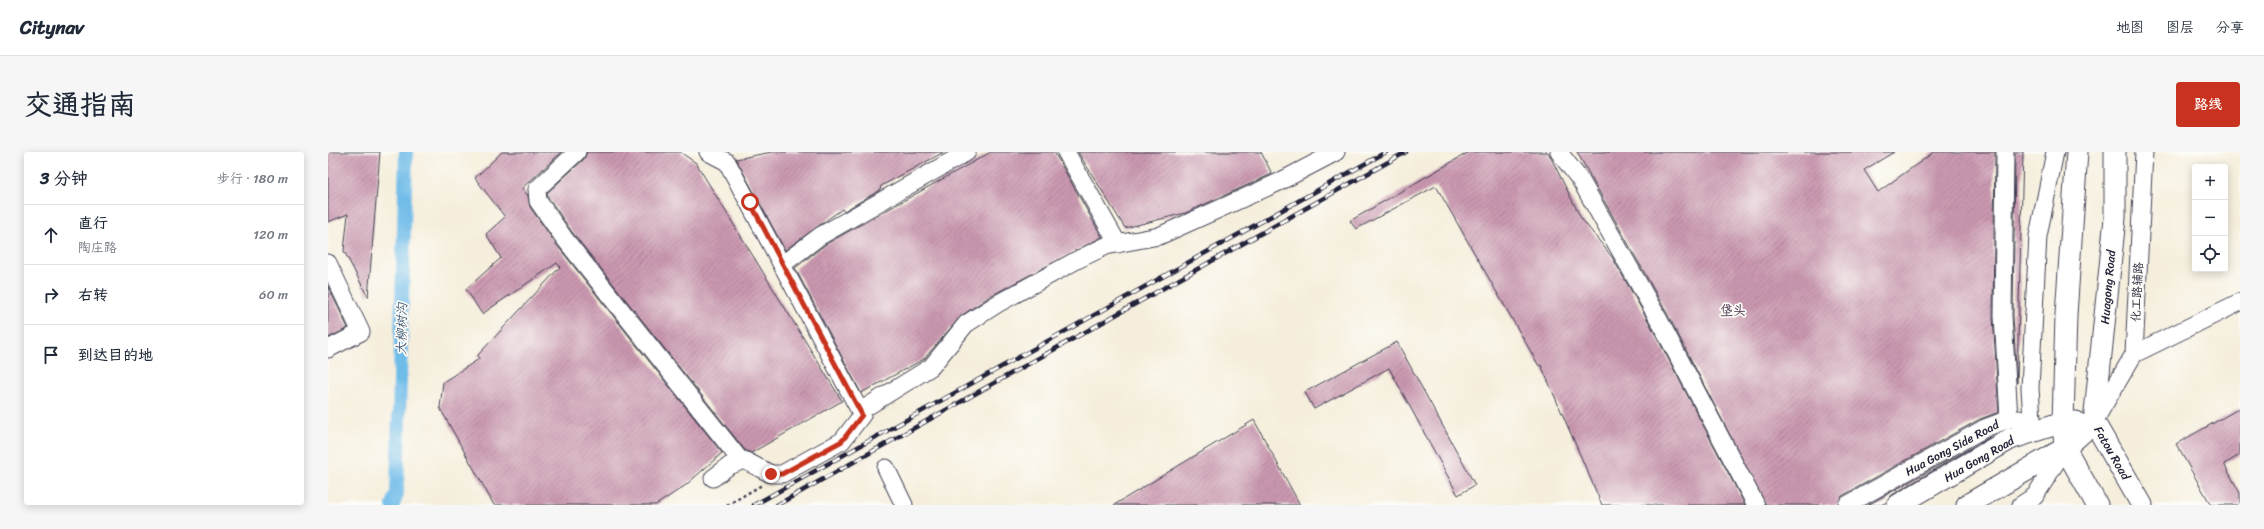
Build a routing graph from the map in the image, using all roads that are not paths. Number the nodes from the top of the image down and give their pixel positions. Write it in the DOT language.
graph roads {
  1 [pos="577,152"];
  2 [pos="708,152"];
  3 [pos="967,152"];
  4 [pos="1066,152"];
  5 [pos="1336,152"];
  6 [pos="1559,152"];
  7 [pos="2005,152"];
  8 [pos="2055,152"];
  9 [pos="2077,152"];
  10 [pos="2115,152"];
  11 [pos="2144,152"];
  12 [pos="1118,244"];
  13 [pos="328,263"];
  14 [pos="783,264"];
  15 [pos="2240,302"];
  16 [pos="329,352"];
  17 [pos="2134,354"];
  18 [pos="861,413"];
  19 [pos="2009,418"];
  20 [pos="2032,420"];
  21 [pos="2063,422"];
  22 [pos="2094,422"];
  23 [pos="2065,448"];
  24 [pos="741,461"];
  25 [pos="886,468"];
  26 [pos="713,478"];
  27 [pos="904,505"];
  28 [pos="1756,505"];
  29 [pos="1847,505"];
  30 [pos="1898,505"];
  31 [pos="1966,505"];
  32 [pos="2021,505"];
  33 [pos="2097,505"];
  34 [pos="2142,505"];
  1 -- 24 [label="street"];
  2 -- 14 [label="street"];
  3 -- 14 [label="street"];
  4 -- 12 [label="street"];
  5 -- 12 [label="street"];
  6 -- 28 [label="street"];
  7 -- 19 [label="street"];
  8 -- 20 [label="street"];
  9 -- 21 [label="main road"];
  10 -- 22 [label="main road, Huagong Road"];
  11 -- 17 [label="street, 化工路辅路"];
  12 -- 18 [label="street"];
  13 -- 16 [label="street"];
  14 -- 18 [label="street"];
  15 -- 17 [label="street"];
  17 -- 22 [label="street, 化工路辅路"];
  18 -- 24 [label="street"];
  19 -- 20 [label="street, Hua Gong Side Road"];
  19 -- 29 [label="street, Hua Gong Side Road"];
  20 -- 21 [label="street, Hua Gong Side Road"];
  21 -- 22 [label="main road, Hua Gong Road"];
  21 -- 23 [label="main road"];
  21 -- 30 [label="main road, Hua Gong Road"];
  22 -- 23 [label="main road"];
  22 -- 34 [label="main road, Fatou Road"];
  23 -- 31 [label="main road"];
  23 -- 32 [label="street"];
  23 -- 33 [label="main road"];
  24 -- 26 [label="street"];
  25 -- 27 [label="street"];
}
